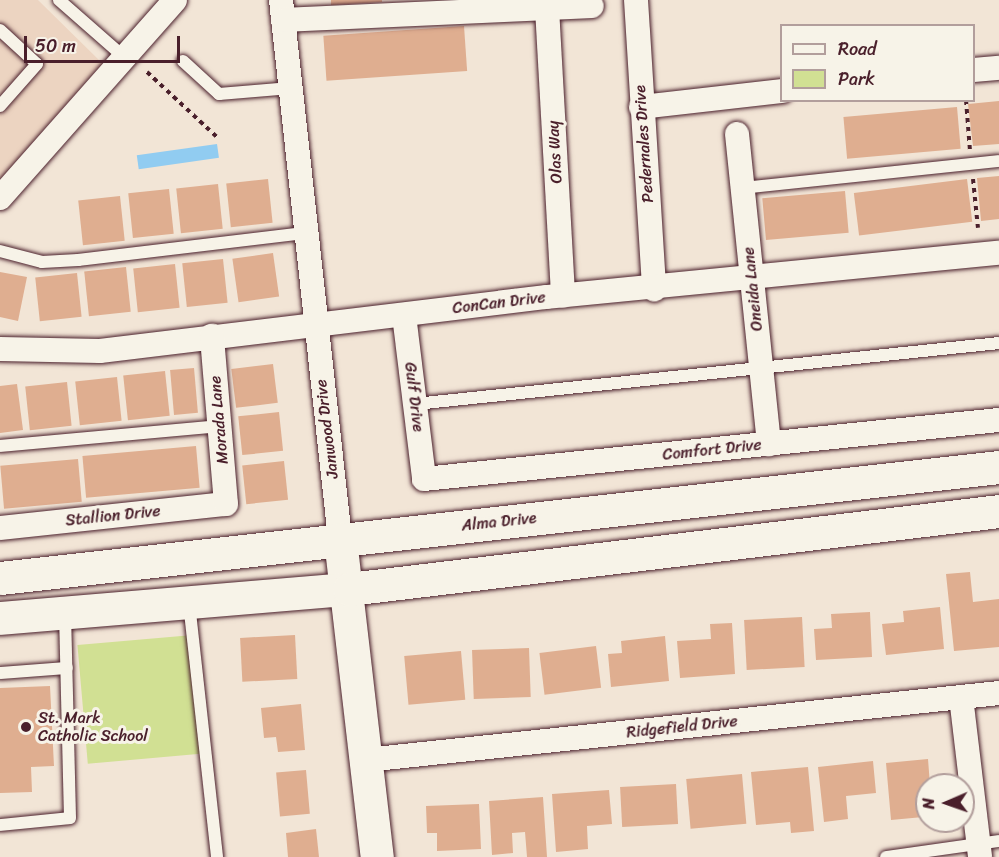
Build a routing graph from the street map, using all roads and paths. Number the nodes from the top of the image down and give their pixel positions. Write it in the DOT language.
graph roads {
  1 [pos="59,0"];
  2 [pos="175,0"];
  3 [pos="636,0"];
  4 [pos="592,6"];
  5 [pos="547,8"];
  6 [pos="282,10"];
  7 [pos="0,30"];
  8 [pos="125,58"];
  9 [pos="183,61"];
  10 [pos="999,68"];
  11 [pos="975,70"];
  12 [pos="147,72"];
  13 [pos="291,88"];
  14 [pos="780,91"];
  15 [pos="0,106"];
  16 [pos="641,107"];
  17 [pos="737,134"];
  18 [pos="219,139"];
  19 [pos="999,161"];
  20 [pos="742,188"];
  21 [pos="0,198"];
  22 [pos="306,233"];
  23 [pos="0,251"];
  24 [pos="999,253"];
  25 [pos="752,279"];
  26 [pos="654,288"];
  27 [pos="563,296"];
  28 [pos="404,315"];
  29 [pos="315,324"];
  30 [pos="212,336"];
  31 [pos="999,343"];
  32 [pos="0,349"];
  33 [pos="761,368"];
  34 [pos="415,404"];
  35 [pos="999,420"];
  36 [pos="220,426"];
  37 [pos="769,444"];
  38 [pos="0,446"];
  39 [pos="999,467"];
  40 [pos="424,479"];
  41 [pos="226,504"];
  42 [pos="999,511"];
  43 [pos="0,528"];
  44 [pos="340,539"];
  45 [pos="0,578"];
  46 [pos="349,589"];
  47 [pos="189,602"];
  48 [pos="65,611"];
  49 [pos="0,618"];
  50 [pos="66,668"];
  51 [pos="0,673"];
  52 [pos="999,693"];
  53 [pos="961,697"];
  54 [pos="366,760"];
  55 [pos="0,825"];
  56 [pos="986,847"];
  57 [pos="217,857"];
  58 [pos="377,857"];
  59 [pos="886,857"];
  1 -- 8 [label="lane"];
  2 -- 8 [label="street"];
  3 -- 16 [label="street, Pedernales Drive"];
  4 -- 5 [label="street"];
  5 -- 6 [label="street"];
  5 -- 27 [label="street, Olas Way"];
  6 -- 13 [label="street, Janwood Drive"];
  7 -- 15 [label="lane"];
  8 -- 21 [label="street"];
  9 -- 13 [label="lane"];
  10 -- 11 [label="street"];
  12 -- 18 [label="path"];
  13 -- 22 [label="street, Janwood Drive"];
  14 -- 16 [label="street"];
  16 -- 26 [label="street, Pedernales Drive"];
  17 -- 20 [label="street, Oneida Lane"];
  19 -- 20 [label="lane"];
  20 -- 25 [label="street, Oneida Lane"];
  22 -- 23 [label="lane"];
  22 -- 29 [label="street, Janwood Drive"];
  24 -- 25 [label="street, ConCan Drive"];
  25 -- 26 [label="street, ConCan Drive"];
  25 -- 33 [label="street, Oneida Lane"];
  26 -- 27 [label="street, ConCan Drive"];
  27 -- 28 [label="street, ConCan Drive"];
  28 -- 29 [label="street, ConCan Drive"];
  28 -- 34 [label="street, Gulf Drive"];
  29 -- 30 [label="street, ConCan Drive"];
  29 -- 44 [label="street, Janwood Drive"];
  30 -- 32 [label="street, ConCan Drive"];
  30 -- 36 [label="street, Morada Lane"];
  31 -- 33 [label="lane"];
  33 -- 34 [label="lane"];
  33 -- 37 [label="street, Oneida Lane"];
  34 -- 40 [label="street, Gulf Drive"];
  35 -- 37 [label="street, Comfort Drive"];
  36 -- 38 [label="lane"];
  36 -- 41 [label="street, Morada Lane"];
  37 -- 40 [label="street, Comfort Drive"];
  39 -- 44 [label="main road, Alma Drive"];
  41 -- 43 [label="street, Stallion Drive"];
  42 -- 46 [label="main road"];
  44 -- 45 [label="main road, Alma Drive"];
  44 -- 46 [label="main road, Janwood Drive"];
  46 -- 47 [label="main road"];
  46 -- 54 [label="main road, Janwood Drive"];
  47 -- 48 [label="main road"];
  47 -- 57 [label="lane"];
  48 -- 49 [label="main road"];
  48 -- 50 [label="lane"];
  50 -- 51 [label="lane"];
  50 -- 55 [label="lane"];
  52 -- 53 [label="street, Ridgefield Drive"];
  53 -- 54 [label="street, Ridgefield Drive"];
  53 -- 56 [label="street"];
  54 -- 58 [label="main road, Janwood Drive"];
  56 -- 59 [label="lane"];
}
